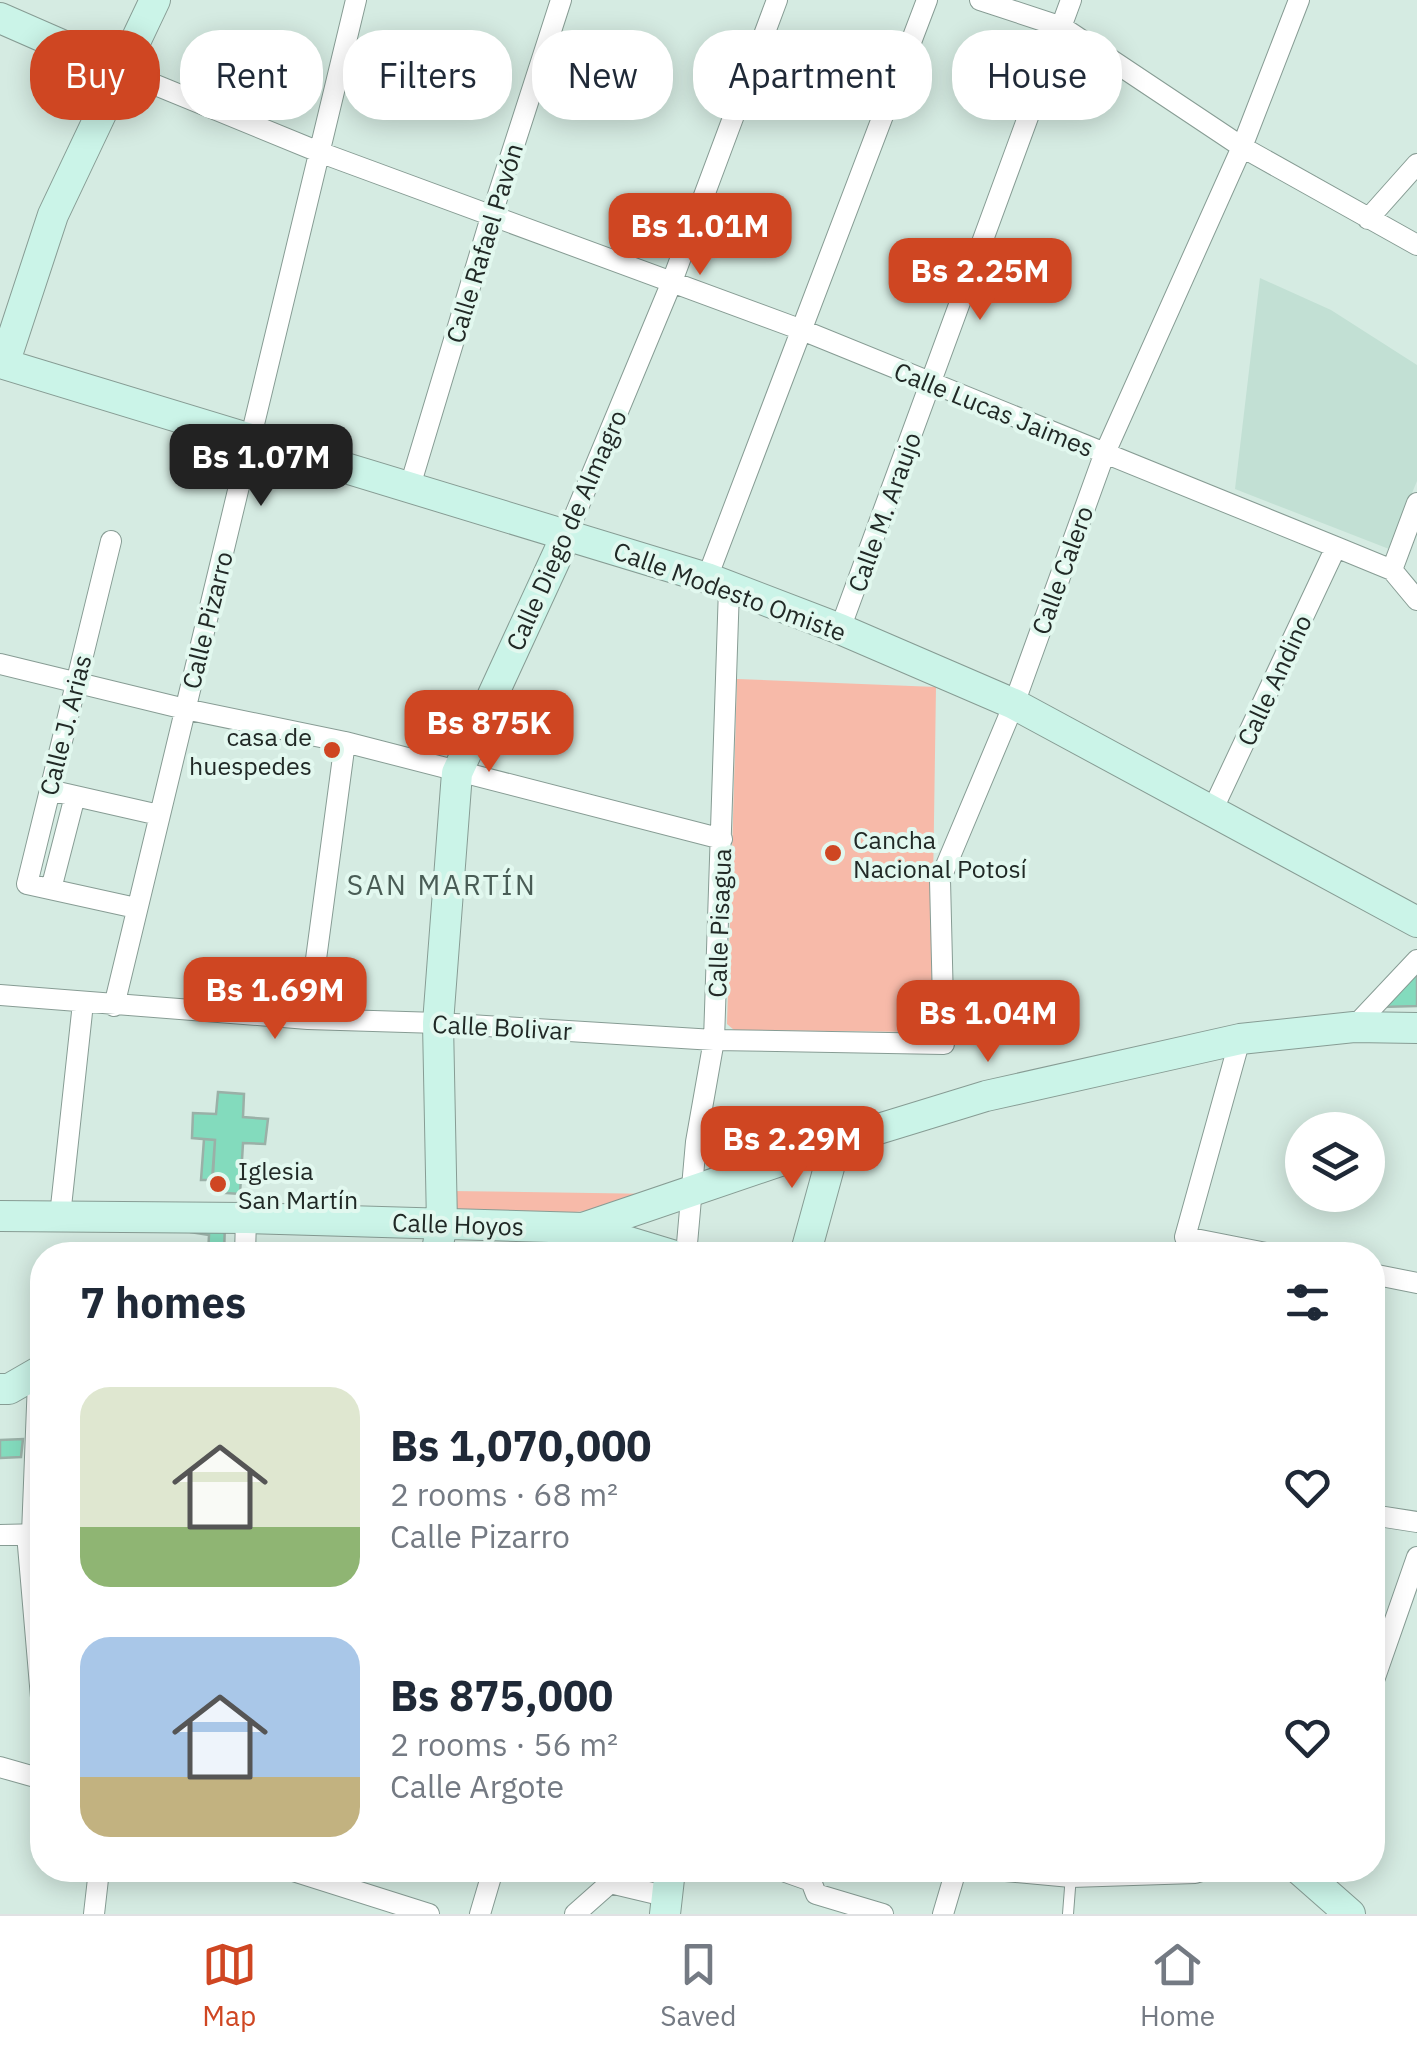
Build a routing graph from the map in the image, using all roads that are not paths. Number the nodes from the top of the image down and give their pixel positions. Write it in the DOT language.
graph roads {
  1 [pos="155,0"];
  2 [pos="356,0"];
  3 [pos="561,0"];
  4 [pos="777,0"];
  5 [pos="927,0"];
  6 [pos="980,0"];
  7 [pos="1071,0"];
  8 [pos="1299,0"];
  9 [pos="0,18"];
  10 [pos="1062,27"];
  11 [pos="140,30"];
  12 [pos="30,31"];
  13 [pos="160,87"];
  14 [pos="96,120"];
  15 [pos="1242,147"];
  16 [pos="319,152"];
  17 [pos="1417,164"];
  18 [pos="491,217"];
  19 [pos="1368,219"];
  20 [pos="1417,245"];
  21 [pos="672,284"];
  22 [pos="802,330"];
  23 [pos="1,369"];
  24 [pos="931,384"];
  25 [pos="252,442"];
  26 [pos="1104,455"];
  27 [pos="410,486"];
  28 [pos="1417,503"];
  29 [pos="567,534"];
  30 [pos="111,541"];
  31 [pos="1336,546"];
  32 [pos="1392,570"];
  33 [pos="718,583"];
  34 [pos="1417,600"];
  35 [pos="840,629"];
  36 [pos="0,664"];
  37 [pos="74,683"];
  38 [pos="1014,704"];
  39 [pos="185,709"];
  40 [pos="345,742"];
  41 [pos="456,773"];
  42 [pos="49,790"];
  43 [pos="76,796"];
  44 [pos="1212,812"];
  45 [pos="159,816"];
  46 [pos="722,838"];
  47 [pos="51,889"];
  48 [pos="136,908"];
  49 [pos="1417,922"];
  50 [pos="1417,960"];
  51 [pos="0,996"];
  52 [pos="83,1002"];
  53 [pos="114,1006"];
  54 [pos="308,1019"];
  55 [pos="438,1023"];
  56 [pos="1354,1027"];
  57 [pos="1417,1028"];
  58 [pos="1240,1039"];
  59 [pos="714,1040"];
  60 [pos="944,1044"];
  61 [pos="836,1142"];
  62 [pos="691,1194"];
  63 [pos="0,1216"];
  64 [pos="60,1216"];
  65 [pos="246,1218"];
  66 [pos="442,1224"];
  67 [pos="582,1228"];
  68 [pos="245,1242"];
  69 [pos="439,1242"];
  70 [pos="629,1242"];
  71 [pos="687,1242"];
  72 [pos="809,1242"];
  73 [pos="1189,1242"];
  74 [pos="1385,1277"];
  75 [pos="1417,1283"];
  76 [pos="30,1376"];
  77 [pos="0,1389"];
  78 [pos="1385,1516"];
  79 [pos="1417,1522"];
  80 [pos="30,1534"];
  81 [pos="0,1535"];
  82 [pos="1417,1557"];
  83 [pos="1385,1649"];
  84 [pos="0,1768"];
  85 [pos="30,1776"];
  86 [pos="98,1882"];
  87 [pos="328,1882"];
  88 [pos="489,1882"];
  89 [pos="815,1882"];
  90 [pos="952,1882"];
  91 [pos="1070,1882"];
  92 [pos="1314,1882"];
  93 [pos="668,1894"];
  94 [pos="94,1914"];
  95 [pos="429,1914"];
  96 [pos="480,1914"];
  97 [pos="576,1914"];
  98 [pos="883,1914"];
  99 [pos="943,1914"];
  100 [pos="1068,1914"];
  101 [pos="1350,1914"];
  1 -- 11 [label="main road"];
  2 -- 16 [label="street, Calle Pizarro"];
  3 -- 18 [label="street, Calle Rafael Pavón"];
  4 -- 21 [label="street, Calle Diego de Almagro"];
  5 -- 22 [label="street, Calle Pisagua"];
  6 -- 10 [label="street"];
  7 -- 10 [label="street, Calle M. Araujo"];
  8 -- 15 [label="street, Calle Calero"];
  9 -- 12 [label="main road, Calle Lucas Jaimes"];
  10 -- 15 [label="street"];
  10 -- 24 [label="street, Calle M. Araujo"];
  13 -- 16 [label="street, Calle Lucas Jaimes"];
  14 -- 23 [label="main road"];
  15 -- 19 [label="street"];
  15 -- 26 [label="street, Calle Calero"];
  16 -- 18 [label="street, Calle Lucas Jaimes"];
  16 -- 25 [label="street, Calle Pizarro"];
  17 -- 19 [label="street"];
  18 -- 21 [label="street, Calle Lucas Jaimes"];
  18 -- 27 [label="street, Calle Rafael Pavón"];
  19 -- 20 [label="street"];
  21 -- 22 [label="street, Calle Lucas Jaimes"];
  21 -- 29 [label="street, Calle Diego de Almagro"];
  22 -- 24 [label="street, Calle Lucas Jaimes"];
  22 -- 33 [label="street, Calle Pisagua"];
  23 -- 25 [label="main road, Calle Modesto Omiste"];
  24 -- 26 [label="street, Calle Lucas Jaimes"];
  24 -- 35 [label="street, Calle M. Araujo"];
  25 -- 27 [label="main road, Calle Modesto Omiste"];
  25 -- 39 [label="street, Calle Pizarro"];
  26 -- 31 [label="street, Calle Lucas Jaimes"];
  26 -- 38 [label="street, Calle Calero"];
  27 -- 29 [label="main road, Calle Modesto Omiste"];
  28 -- 32 [label="street"];
  29 -- 33 [label="main road, Calle Modesto Omiste"];
  29 -- 41 [label="main road, Calle Diego de Almagro"];
  30 -- 37 [label="street, Calle J. Arias"];
  31 -- 32 [label="street, Calle Lucas Jaimes"];
  31 -- 44 [label="street, Calle Andino"];
  32 -- 34 [label="street, Calle Lucas Jaimes"];
  33 -- 35 [label="main road, Calle Modesto Omiste"];
  33 -- 46 [label="street, Calle Pisagua"];
  35 -- 38 [label="main road, Calle Modesto Omiste"];
  36 -- 37 [label="street"];
  37 -- 39 [label="street"];
  37 -- 42 [label="street, Calle J. Arias"];
  38 -- 44 [label="main road, Calle Modesto Omiste"];
  38 -- 60 [label="street, Calle Calero"];
  39 -- 40 [label="street"];
  39 -- 45 [label="street, Calle Pizarro"];
  40 -- 41 [label="street"];
  40 -- 54 [label="street"];
  41 -- 46 [label="street"];
  41 -- 55 [label="main road, Calle Diego de Almagro"];
  42 -- 43 [label="street"];
  42 -- 47 [label="street, Calle J. Arias"];
  43 -- 45 [label="street"];
  43 -- 47 [label="street, Calle J. Arias"];
  44 -- 49 [label="main road, Calle Modesto Omiste"];
  45 -- 48 [label="street, Calle Pizarro"];
  46 -- 59 [label="street, Calle Pisagua"];
  47 -- 48 [label="street"];
  48 -- 53 [label="street, Calle Pizarro"];
  50 -- 56 [label="street"];
  51 -- 52 [label="street, Calle Bolivar"];
  52 -- 53 [label="street, Calle Bolivar"];
  52 -- 64 [label="street"];
  53 -- 54 [label="street, Calle Bolivar"];
  54 -- 55 [label="street, Calle Bolivar"];
  55 -- 59 [label="street, Calle Bolivar"];
  55 -- 66 [label="main road, Calle Diego de Almagro"];
  56 -- 57 [label="main road"];
  56 -- 58 [label="main road"];
  58 -- 61 [label="main road"];
  58 -- 73 [label="street"];
  59 -- 60 [label="street, Calle Bolivar"];
  59 -- 62 [label="street, Calle Pisagua"];
  61 -- 62 [label="main road"];
  61 -- 72 [label="main road"];
  62 -- 67 [label="main road"];
  62 -- 71 [label="street, Calle Pisagua"];
  63 -- 64 [label="main road, Calle Hoyos"];
  64 -- 65 [label="main road, Calle Hoyos"];
  65 -- 66 [label="main road, Calle Hoyos"];
  65 -- 68 [label="street"];
  66 -- 67 [label="main road, Calle Hoyos"];
  66 -- 69 [label="main road, Calle Diego de Almagro"];
  67 -- 70 [label="main road, Calle Hoyos"];
  74 -- 75 [label="street"];
  76 -- 77 [label="main road"];
  78 -- 79 [label="street"];
  80 -- 81 [label="street"];
  82 -- 83 [label="street"];
  84 -- 85 [label="street"];
  86 -- 94 [label="street"];
  87 -- 95 [label="street"];
  88 -- 96 [label="street"];
  89 -- 98 [label="street"];
  90 -- 99 [label="street"];
  91 -- 100 [label="lane"];
  92 -- 101 [label="main road"];
  93 -- 97 [label="street"];
}
